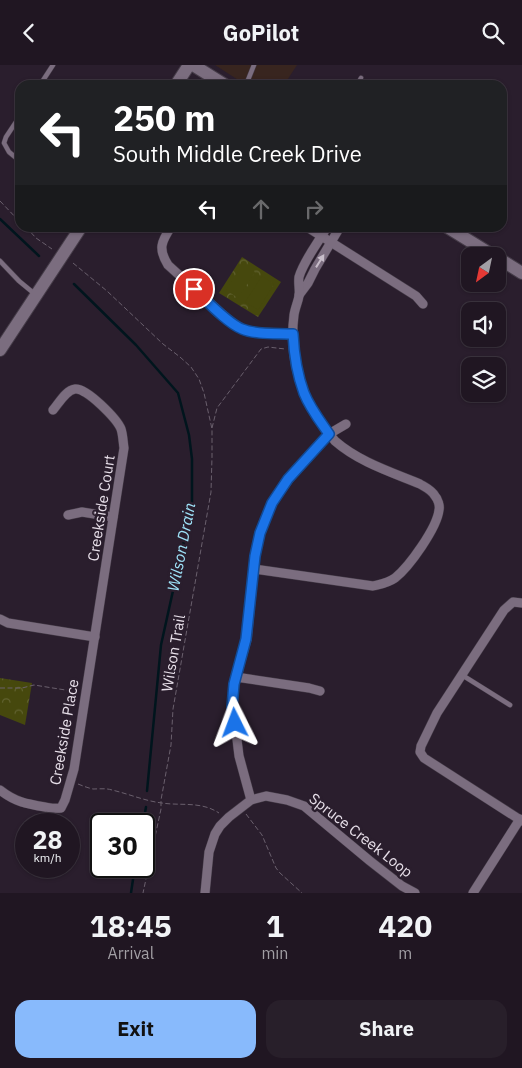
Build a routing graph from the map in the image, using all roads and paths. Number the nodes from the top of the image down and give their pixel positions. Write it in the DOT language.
graph roads {
  1 [pos="53,65"];
  2 [pos="189,65"];
  3 [pos="193,65"];
  4 [pos="254,65"];
  5 [pos="43,80"];
  6 [pos="179,80"];
  7 [pos="216,80"];
  8 [pos="248,80"];
  9 [pos="15,124"];
  10 [pos="15,156"];
  11 [pos="0,201"];
  12 [pos="15,217"];
  13 [pos="31,232"];
  14 [pos="78,232"];
  15 [pos="168,232"];
  16 [pos="314,232"];
  17 [pos="324,232"];
  18 [pos="337,232"];
  19 [pos="455,232"];
  20 [pos="322,237"];
  21 [pos="331,243"];
  22 [pos="479,247"];
  23 [pos="55,251"];
  24 [pos="0,261"];
  25 [pos="73,263"];
  26 [pos="506,263"];
  27 [pos="521,271"];
  28 [pos="299,295"];
  29 [pos="37,296"];
  30 [pos="423,304"];
  31 [pos="293,334"];
  32 [pos="0,350"];
  33 [pos="294,350"];
  34 [pos="53,410"];
  35 [pos="346,424"];
  36 [pos="212,429"];
  37 [pos="329,434"];
  38 [pos="68,515"];
  39 [pos="113,517"];
  40 [pos="254,569"];
  41 [pos="101,595"];
  42 [pos="522,603"];
  43 [pos="0,619"];
  44 [pos="95,637"];
  45 [pos="462,675"];
  46 [pos="236,677"];
  47 [pos="0,688"];
  48 [pos="320,691"];
  49 [pos="86,695"];
  50 [pos="510,705"];
  51 [pos="70,781"];
  52 [pos="0,790"];
  53 [pos="251,800"];
  54 [pos="161,803"];
  55 [pos="241,808"];
  56 [pos="226,820"];
  57 [pos="521,820"];
  58 [pos="143,893"];
  59 [pos="205,893"];
  60 [pos="302,893"];
  61 [pos="415,893"];
  62 [pos="473,893"];
  1 -- 5 [label="lane"];
  2 -- 6 [label="main road"];
  3 -- 7 [label="main road"];
  4 -- 8 [label="lane"];
  9 -- 10 [label="lane"];
  11 -- 12 [label="path"];
  13 -- 23 [label="path"];
  14 -- 29 [label="main road"];
  15 -- 31 [label="street"];
  16 -- 20 [label="street"];
  17 -- 20 [label="street"];
  18 -- 21 [label="street"];
  19 -- 22 [label="main road"];
  20 -- 21 [label="street"];
  20 -- 28 [label="street"];
  28 -- 21 [label="street, one-way"];
  21 -- 30 [label="street"];
  24 -- 29 [label="lane"];
  25 -- 36 [label="path, Wilson Trail"];
  26 -- 27 [label="main road"];
  28 -- 31 [label="street"];
  29 -- 32 [label="main road"];
  31 -- 33 [label="street"];
  33 -- 36 [label="path"];
  33 -- 37 [label="street"];
  34 -- 39 [label="street, Creekside Court"];
  35 -- 37 [label="street"];
  36 -- 54 [label="path, Wilson Trail"];
  37 -- 40 [label="street"];
  37 -- 40 [label="street"];
  38 -- 39 [label="street"];
  39 -- 41 [label="street, Creekside Court"];
  40 -- 46 [label="street"];
  41 -- 44 [label="street, Creekside Place"];
  42 -- 45 [label="street"];
  43 -- 44 [label="street"];
  44 -- 49 [label="street, Creekside Place"];
  45 -- 50 [label="lane"];
  45 -- 57 [label="street"];
  46 -- 48 [label="street"];
  46 -- 53 [label="street"];
  47 -- 49 [label="path"];
  49 -- 51 [label="street, Creekside Place"];
  51 -- 52 [label="street, Creekside Place"];
  51 -- 54 [label="path"];
  53 -- 55 [label="street"];
  53 -- 61 [label="street, Spruce Creek Loop"];
  54 -- 56 [label="path"];
  54 -- 58 [label="path, Wilson Trail"];
  55 -- 56 [label="street"];
  55 -- 60 [label="path"];
  56 -- 59 [label="street"];
  57 -- 62 [label="street"];
}
